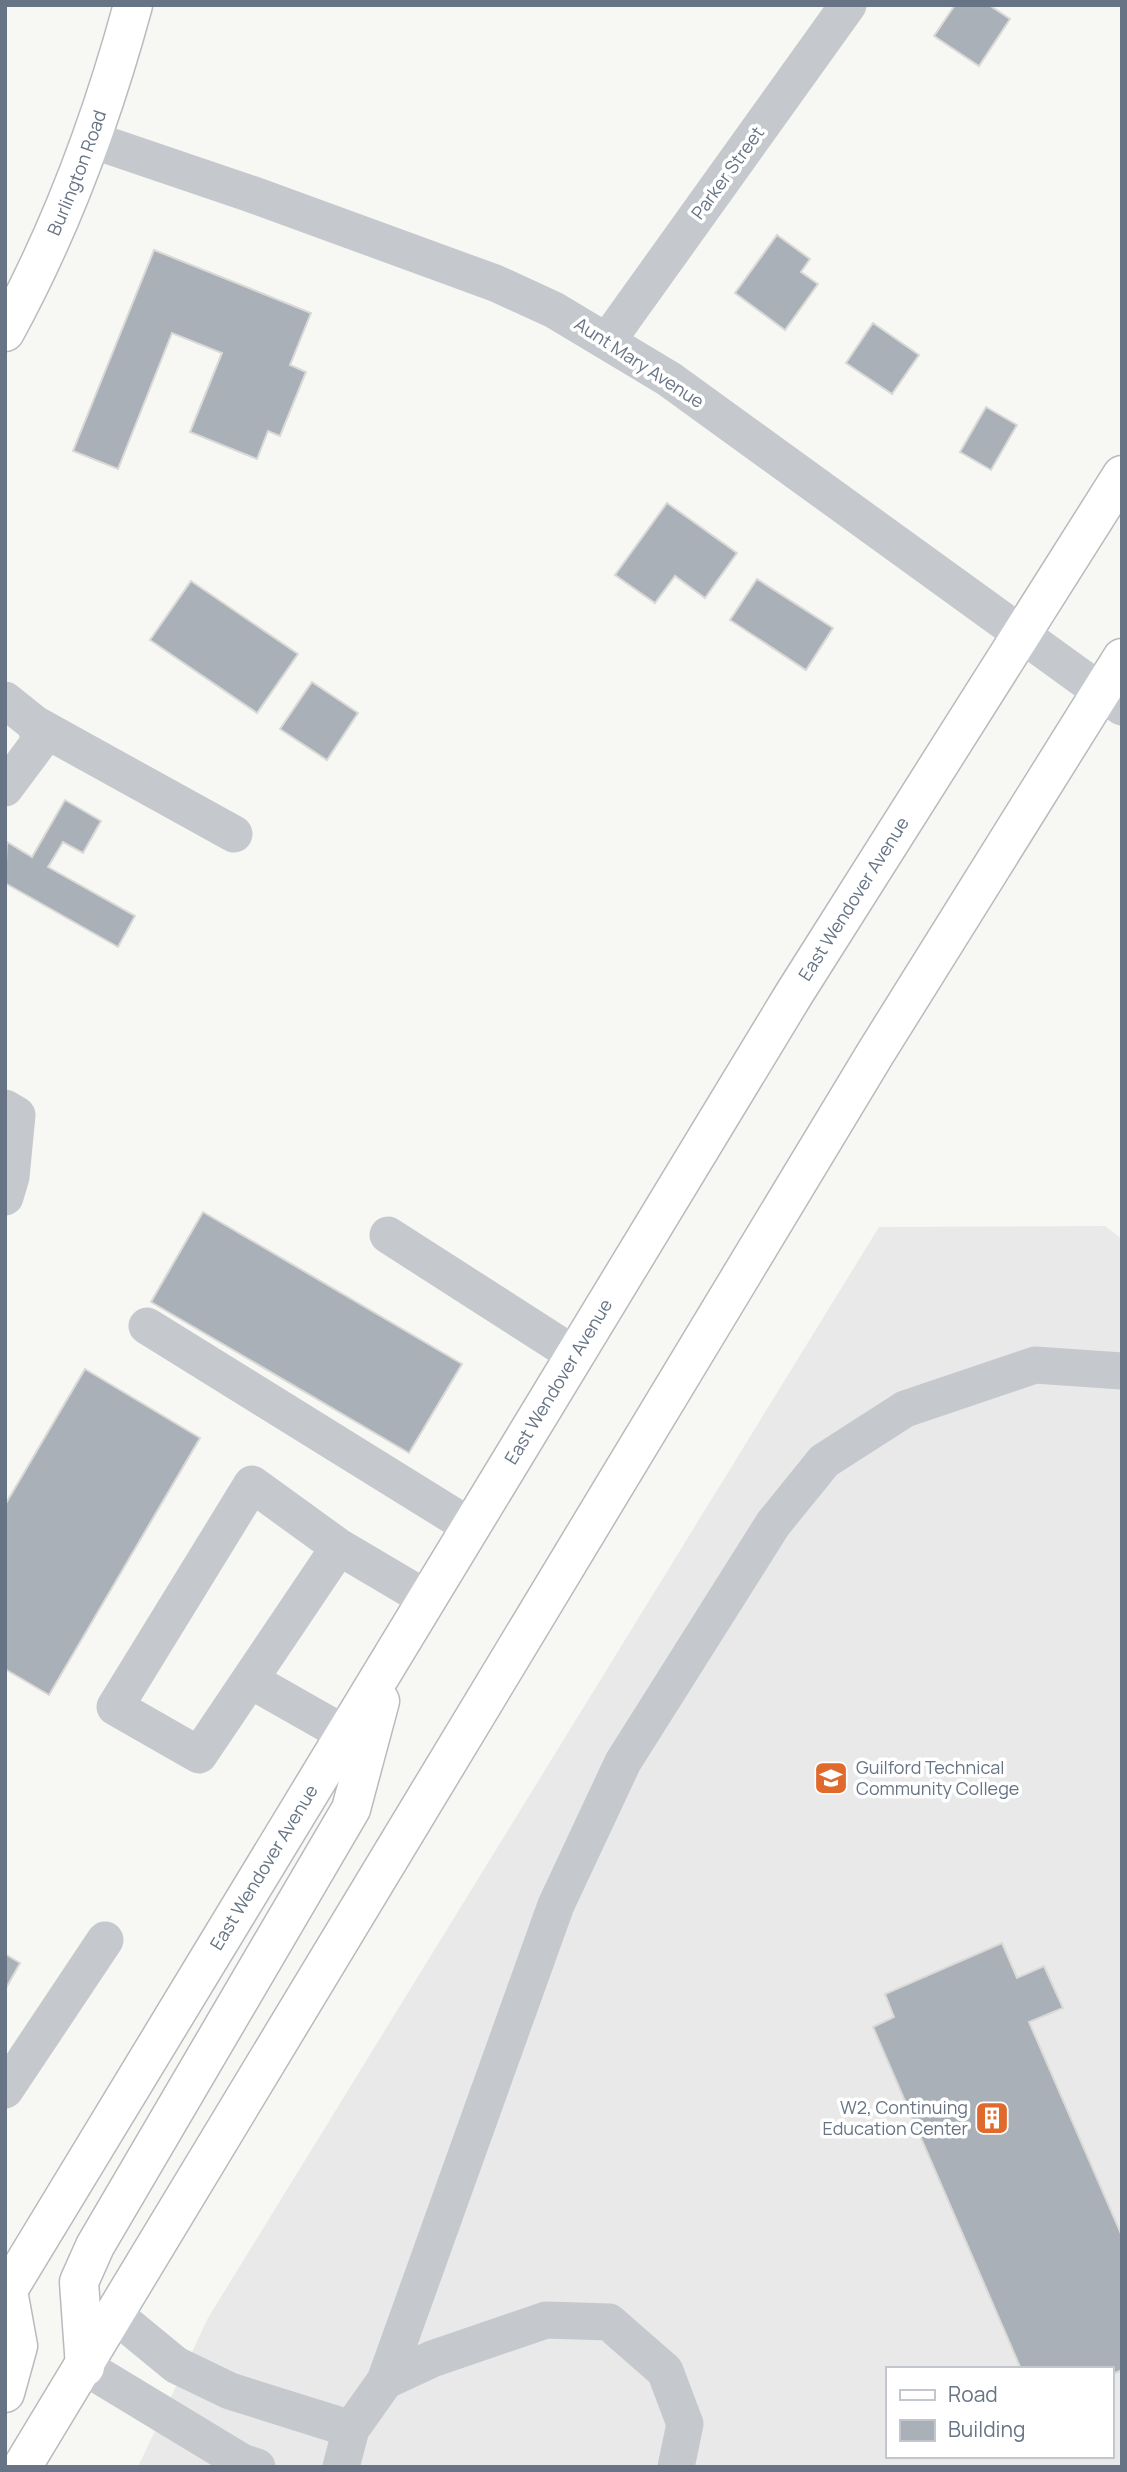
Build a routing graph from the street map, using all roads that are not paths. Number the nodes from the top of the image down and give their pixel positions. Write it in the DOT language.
graph roads {
  1 [pos="133,5"];
  2 [pos="848,5"];
  3 [pos="92,140"];
  4 [pos="5,332"];
  5 [pos="608,340"];
  6 [pos="1122,475"];
  7 [pos="1021,635"];
  8 [pos="1122,658"];
  9 [pos="1111,699"];
  10 [pos="5,700"];
  11 [pos="35,724"];
  12 [pos="5,788"];
  13 [pos="234,834"];
  14 [pos="5,1108"];
  15 [pos="5,1198"];
  16 [pos="388,1236"];
  17 [pos="148,1326"];
  18 [pos="575,1355"];
  19 [pos="1122,1371"];
  20 [pos="471,1527"];
  21 [pos="339,1546"];
  22 [pos="427,1599"];
  23 [pos="391,1658"];
  24 [pos="250,1680"];
  25 [pos="345,1734"];
  26 [pos="105,1940"];
  27 [pos="5,2090"];
  28 [pos="6,2292"];
  29 [pos="114,2314"];
  30 [pos="85,2367"];
  31 [pos="384,2381"];
  32 [pos="5,2393"];
  33 [pos="351,2429"];
  34 [pos="22,2467"];
  35 [pos="257,2467"];
  36 [pos="341,2467"];
  37 [pos="676,2467"];
  1 -- 3 [label="main road, Burlington Road"];
  2 -- 5 [label="street, Parker Street"];
  3 -- 4 [label="main road, Burlington Road"];
  3 -- 5 [label="street, Aunt Mary Avenue"];
  5 -- 7 [label="street, Aunt Mary Avenue"];
  6 -- 7 [label="main road, East Wendover Avenue"];
  7 -- 9 [label="street, Aunt Mary Avenue"];
  7 -- 18 [label="main road, East Wendover Avenue"];
  8 -- 9 [label="main road"];
  9 -- 29 [label="main road"];
  10 -- 11 [label="street"];
  11 -- 12 [label="street"];
  11 -- 13 [label="street"];
  14 -- 15 [label="street"];
  16 -- 18 [label="street"];
  17 -- 20 [label="street"];
  18 -- 20 [label="main road, East Wendover Avenue"];
  19 -- 31 [label="street"];
  20 -- 22 [label="main road, East Wendover Avenue"];
  21 -- 22 [label="street"];
  21 -- 24 [label="street"];
  21 -- 24 [label="street"];
  22 -- 23 [label="main road, East Wendover Avenue"];
  23 -- 25 [label="main road, East Wendover Avenue"];
  23 -- 30 [label="main road"];
  24 -- 25 [label="street"];
  25 -- 28 [label="main road, East Wendover Avenue"];
  26 -- 27 [label="street"];
  28 -- 32 [label="main road"];
  29 -- 30 [label="main road"];
  29 -- 33 [label="street"];
  30 -- 34 [label="main road"];
  30 -- 35 [label="street"];
  31 -- 33 [label="street"];
  31 -- 37 [label="street"];
  33 -- 36 [label="street"];
}
